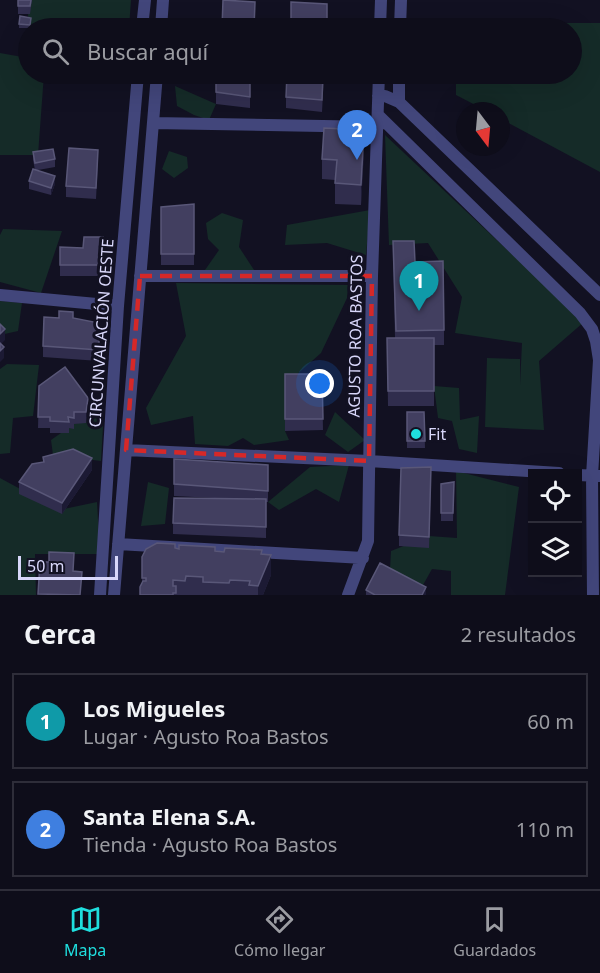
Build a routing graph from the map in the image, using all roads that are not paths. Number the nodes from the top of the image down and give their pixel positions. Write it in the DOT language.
graph roads {
  1 [pos="145,0"];
  2 [pos="164,0"];
  3 [pos="381,0"];
  4 [pos="401,0"];
  5 [pos="143,18"];
  6 [pos="162,18"];
  7 [pos="380,18"];
  8 [pos="400,18"];
  9 [pos="137,84"];
  10 [pos="156,84"];
  11 [pos="379,84"];
  12 [pos="399,84"];
  13 [pos="378,96"];
  14 [pos="399,102"];
  15 [pos="378,121"];
  16 [pos="153,123"];
  17 [pos="140,276"];
  18 [pos="372,276"];
  19 [pos="0,295"];
  20 [pos="600,295"];
  21 [pos="118,306"];
  22 [pos="597,334"];
  23 [pos="126,450"];
  24 [pos="369,461"];
  25 [pos="528,472"];
  26 [pos="596,476"];
  27 [pos="118,544"];
  28 [pos="363,558"];
  29 [pos="100,595"];
  30 [pos="114,595"];
  31 [pos="348,595"];
  32 [pos="594,595"];
  1 -- 5 [label="street"];
  2 -- 6 [label="street"];
  3 -- 7 [label="street"];
  4 -- 8 [label="street"];
  9 -- 21 [label="street, CIRCUNVALACIÓN OESTE"];
  10 -- 16 [label="street"];
  11 -- 13 [label="street, AGUSTO ROA BASTOS"];
  12 -- 14 [label="street"];
  13 -- 14 [label="street"];
  13 -- 15 [label="street, AGUSTO ROA BASTOS"];
  14 -- 20 [label="street"];
  15 -- 16 [label="street"];
  15 -- 18 [label="street, AGUSTO ROA BASTOS"];
  15 -- 22 [label="street"];
  16 -- 17 [label="street"];
  17 -- 18 [label="street"];
  17 -- 23 [label="street"];
  18 -- 24 [label="street, AGUSTO ROA BASTOS"];
  19 -- 21 [label="street"];
  21 -- 29 [label="street, CIRCUNVALACIÓN OESTE"];
  22 -- 26 [label="street"];
  23 -- 24 [label="street"];
  23 -- 27 [label="street"];
  24 -- 25 [label="street"];
  24 -- 28 [label="street, AGUSTO ROA BASTOS"];
  26 -- 32 [label="street"];
  27 -- 28 [label="street"];
  27 -- 30 [label="street"];
  28 -- 31 [label="street, AGUSTO ROA BASTOS"];
}
